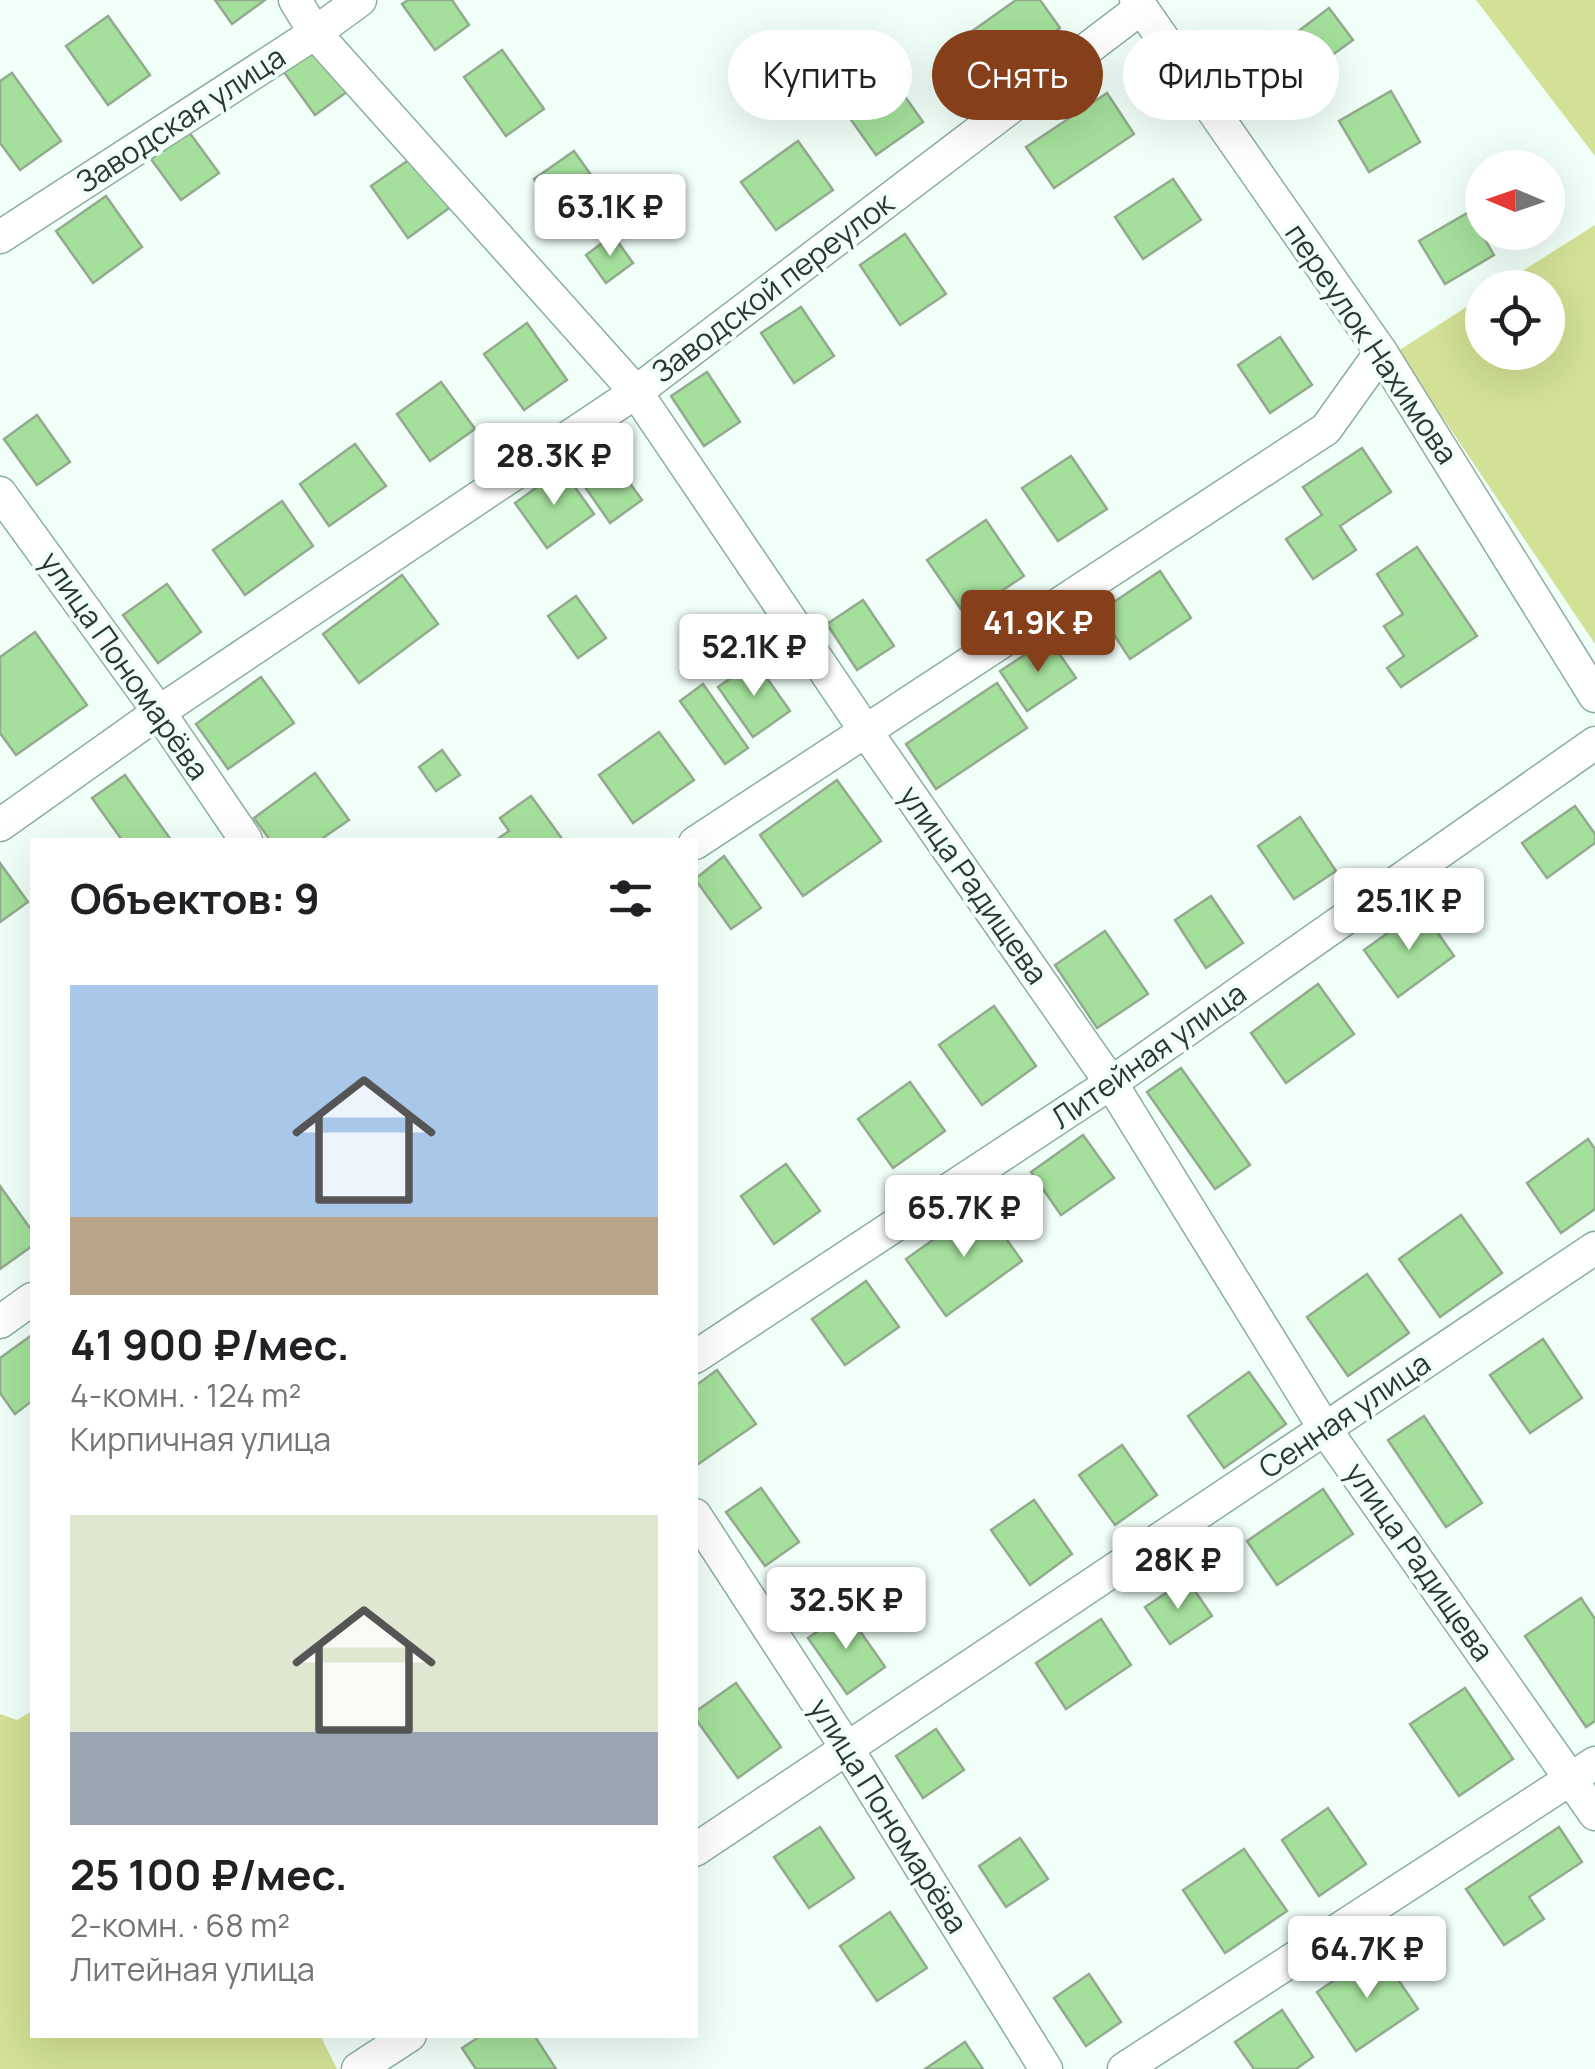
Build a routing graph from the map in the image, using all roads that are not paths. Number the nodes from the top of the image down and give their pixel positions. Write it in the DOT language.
graph roads {
  1 [pos="295,0"];
  2 [pos="360,0"];
  3 [pos="1138,4"];
  4 [pos="315,33"];
  5 [pos="0,237"];
  6 [pos="1381,352"];
  7 [pos="636,392"];
  8 [pos="0,493"];
  9 [pos="1595,696"];
  10 [pos="159,712"];
  11 [pos="865,730"];
  12 [pos="1595,743"];
  13 [pos="0,825"];
  14 [pos="245,838"];
  15 [pos="698,841"];
  16 [pos="1111,1084"];
  17 [pos="1595,1248"];
  18 [pos="30,1300"];
  19 [pos="0,1322"];
  20 [pos="698,1355"];
  21 [pos="1325,1429"];
  22 [pos="698,1520"];
  23 [pos="848,1750"];
  24 [pos="1583,1771"];
  25 [pos="1595,1814"];
  26 [pos="698,1848"];
  27 [pos="405,2038"];
  28 [pos="358,2069"];
  29 [pos="1046,2069"];
  30 [pos="1124,2069"];
  1 -- 4 [label="street, улица Радищева"];
  2 -- 4 [label="street, Заводская улица"];
  3 -- 6 [label="street, переулок Нахимова"];
  3 -- 7 [label="street, Заводской переулок"];
  4 -- 5 [label="street, Заводская улица"];
  4 -- 7 [label="street, улица Радищева"];
  6 -- 9 [label="street, переулок Нахимова"];
  6 -- 11 [label="street"];
  7 -- 10 [label="street, Заводской переулок"];
  7 -- 11 [label="street, улица Радищева"];
  8 -- 10 [label="street, улица Пономарёва"];
  10 -- 13 [label="street, Заводской переулок"];
  10 -- 14 [label="street, улица Пономарёва"];
  11 -- 15 [label="street"];
  11 -- 16 [label="street, улица Радищева"];
  12 -- 16 [label="street, Литейная улица"];
  16 -- 20 [label="street, Литейная улица"];
  16 -- 21 [label="street, улица Радищева"];
  17 -- 21 [label="street, Сенная улица"];
  18 -- 19 [label="street"];
  21 -- 23 [label="street, Сенная улица"];
  21 -- 24 [label="street, улица Радищева"];
  22 -- 23 [label="street, улица Пономарёва"];
  23 -- 26 [label="street, Сенная улица"];
  23 -- 29 [label="street, улица Пономарёва"];
  24 -- 25 [label="street, улица Радищева"];
  24 -- 30 [label="street"];
  27 -- 28 [label="street"];
}
